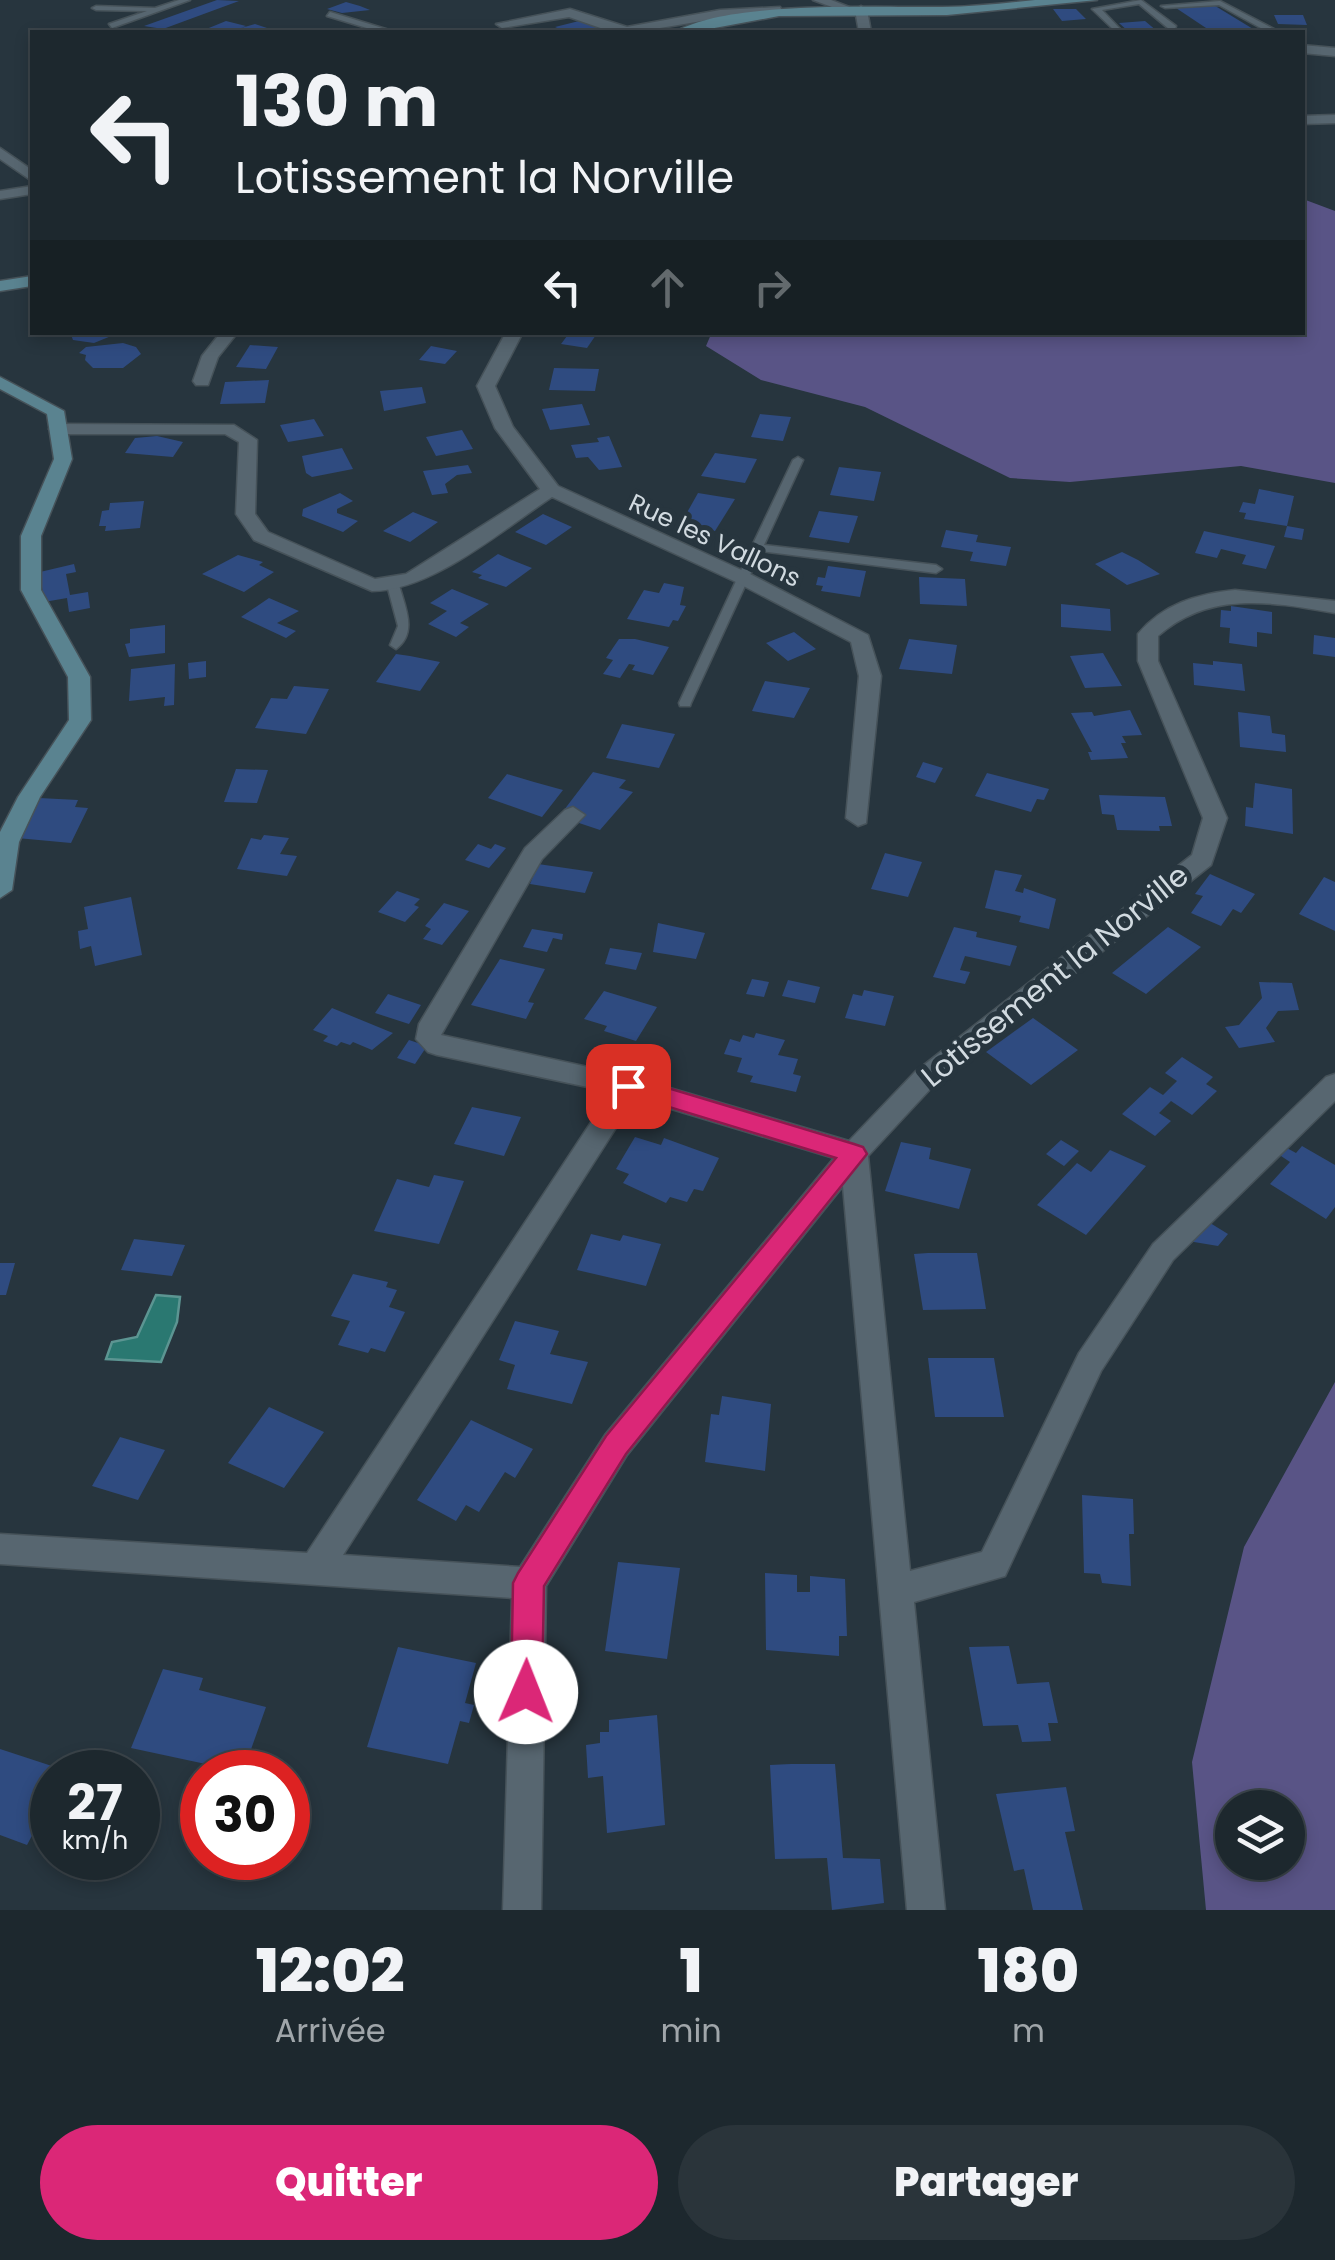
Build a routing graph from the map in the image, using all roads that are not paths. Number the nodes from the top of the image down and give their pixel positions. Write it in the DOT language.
graph roads {
  1 [pos="114,0"];
  2 [pos="186,0"];
  3 [pos="818,0"];
  4 [pos="1092,0"];
  5 [pos="1139,1"];
  6 [pos="1162,3"];
  7 [pos="96,8"];
  8 [pos="161,9"];
  9 [pos="856,10"];
  10 [pos="785,11"];
  11 [pos="84,12"];
  12 [pos="330,14"];
  13 [pos="502,24"];
  14 [pos="112,26"];
  15 [pos="380,30"];
  16 [pos="617,30"];
  17 [pos="633,30"];
  18 [pos="689,30"];
  19 [pos="864,30"];
  20 [pos="1118,30"];
  21 [pos="1172,30"];
  22 [pos="1185,30"];
  23 [pos="1269,30"];
  24 [pos="1305,50"];
  25 [pos="1335,52"];
  26 [pos="1335,119"];
  27 [pos="1305,120"];
  28 [pos="0,152"];
  29 [pos="30,175"];
  30 [pos="30,190"];
  31 [pos="0,195"];
  32 [pos="30,282"];
  33 [pos="0,286"];
  34 [pos="228,335"];
  35 [pos="513,335"];
  36 [pos="202,381"];
  37 [pos="0,382"];
  38 [pos="58,429"];
  39 [pos="798,460"];
  40 [pos="550,490"];
  41 [pos="755,547"];
  42 [pos="936,568"];
  43 [pos="740,577"];
  44 [pos="393,585"];
  45 [pos="1335,607"];
  46 [pos="396,645"];
  47 [pos="684,703"];
  48 [pos="573,815"];
  49 [pos="858,818"];
  50 [pos="0,890"];
  51 [pos="1335,1084"];
  52 [pos="628,1086"];
  53 [pos="854,1154"];
  54 [pos="0,1549"];
  55 [pos="315,1570"];
  56 [pos="528,1583"];
  57 [pos="898,1590"];
  58 [pos="522,1910"];
  59 [pos="926,1910"];
  1 -- 7 [label="lane"];
  2 -- 8 [label="lane"];
  3 -- 9 [label="street"];
  4 -- 9 [label="main road"];
  5 -- 20 [label="lane"];
  5 -- 21 [label="lane"];
  6 -- 22 [label="lane"];
  6 -- 23 [label="lane"];
  7 -- 8 [label="lane"];
  7 -- 11 [label="lane"];
  8 -- 14 [label="lane"];
  9 -- 10 [label="main road"];
  9 -- 19 [label="street"];
  10 -- 17 [label="street"];
  10 -- 18 [label="main road"];
  12 -- 15 [label="lane"];
  13 -- 16 [label="street"];
  24 -- 25 [label="street"];
  26 -- 27 [label="street"];
  28 -- 29 [label="street"];
  30 -- 31 [label="street"];
  32 -- 33 [label="main road"];
  34 -- 36 [label="street"];
  35 -- 40 [label="street, Rue les Vallons"];
  37 -- 38 [label="main road"];
  38 -- 44 [label="street"];
  38 -- 50 [label="main road"];
  39 -- 41 [label="lane"];
  40 -- 43 [label="street, Rue les Vallons"];
  40 -- 44 [label="street"];
  41 -- 42 [label="lane"];
  41 -- 43 [label="lane"];
  43 -- 47 [label="lane"];
  43 -- 49 [label="street, Rue les Vallons"];
  44 -- 46 [label="lane"];
  45 -- 53 [label="street, Lotissement la Norville"];
  48 -- 52 [label="street"];
  51 -- 57 [label="street"];
  52 -- 53 [label="street"];
  52 -- 55 [label="street"];
  53 -- 56 [label="street, Lotissement la Norville"];
  53 -- 57 [label="street"];
  54 -- 55 [label="street"];
  55 -- 56 [label="street"];
  56 -- 58 [label="street"];
  57 -- 59 [label="street"];
}
